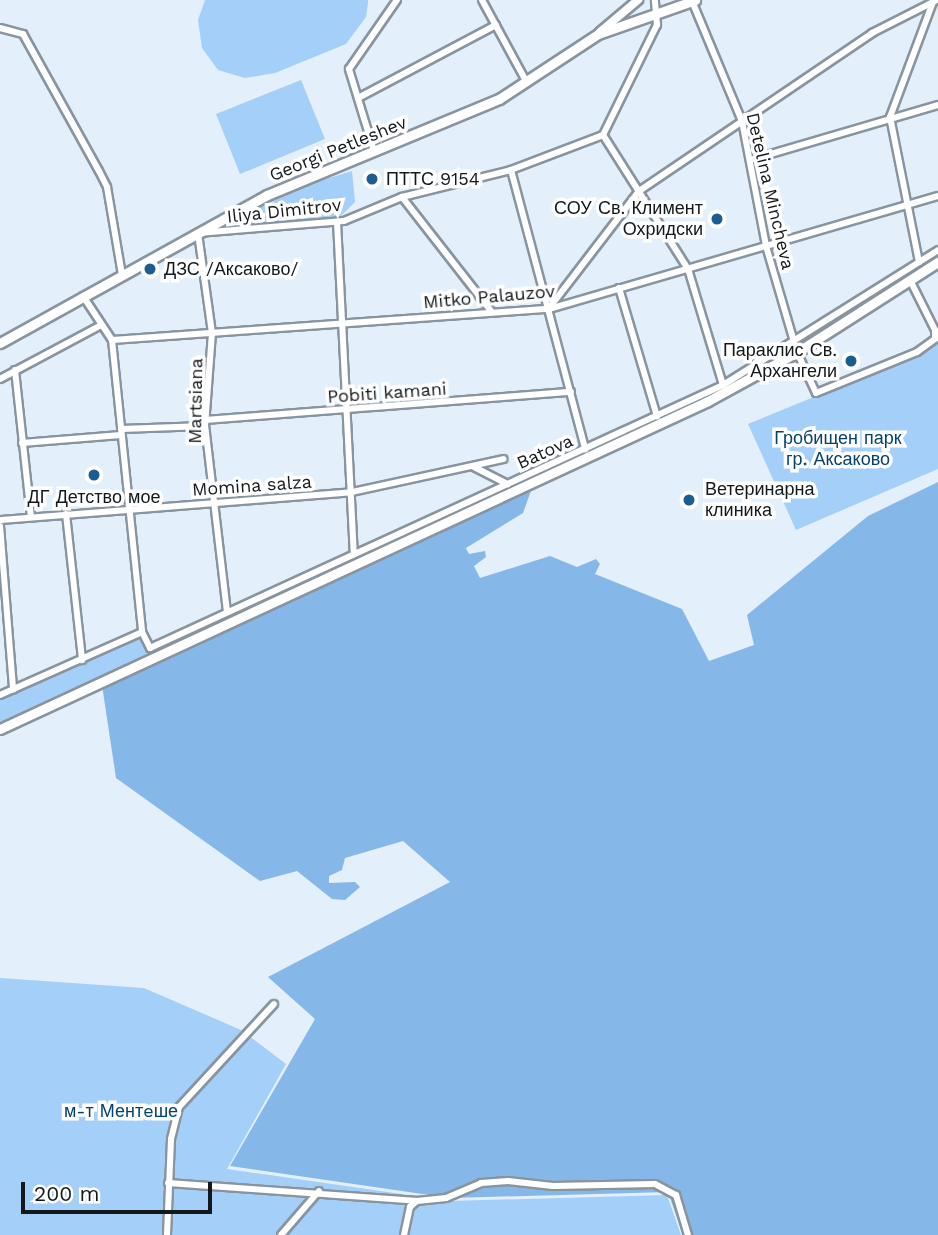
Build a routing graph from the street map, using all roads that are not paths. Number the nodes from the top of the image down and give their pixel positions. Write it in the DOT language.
graph roads {
  1 [pos="397,0"];
  2 [pos="482,0"];
  3 [pos="638,0"];
  4 [pos="655,0"];
  5 [pos="694,0"];
  6 [pos="934,1"];
  7 [pos="658,13"];
  8 [pos="496,25"];
  9 [pos="0,28"];
  10 [pos="598,34"];
  11 [pos="527,83"];
  12 [pos="358,98"];
  13 [pos="938,105"];
  14 [pos="890,117"];
  15 [pos="742,121"];
  16 [pos="603,135"];
  17 [pos="374,151"];
  18 [pos="750,160"];
  19 [pos="511,170"];
  20 [pos="639,191"];
  21 [pos="938,196"];
  22 [pos="401,197"];
  23 [pos="907,203"];
  24 [pos="337,222"];
  25 [pos="198,233"];
  26 [pos="766,246"];
  27 [pos="938,250"];
  28 [pos="919,262"];
  29 [pos="938,262"];
  30 [pos="688,269"];
  31 [pos="122,275"];
  32 [pos="909,280"];
  33 [pos="619,288"];
  34 [pos="83,296"];
  35 [pos="549,309"];
  36 [pos="492,312"];
  37 [pos="344,324"];
  38 [pos="101,325"];
  39 [pos="212,333"];
  40 [pos="112,340"];
  41 [pos="0,343"];
  42 [pos="796,347"];
  43 [pos="15,370"];
  44 [pos="0,379"];
  45 [pos="723,385"];
  46 [pos="571,392"];
  47 [pos="348,410"];
  48 [pos="657,416"];
  49 [pos="205,423"];
  50 [pos="121,432"];
  51 [pos="22,443"];
  52 [pos="585,449"];
  53 [pos="503,459"];
  54 [pos="474,467"];
  55 [pos="508,484"];
  56 [pos="352,492"];
  57 [pos="214,503"];
  58 [pos="131,509"];
  59 [pos="66,514"];
  60 [pos="31,517"];
  61 [pos="0,520"];
  62 [pos="0,526"];
  63 [pos="354,553"];
  64 [pos="227,612"];
  65 [pos="142,632"];
  66 [pos="82,660"];
  67 [pos="13,690"];
  68 [pos="0,695"];
  69 [pos="0,729"];
  70 [pos="275,1004"];
  71 [pos="168,1183"];
  72 [pos="319,1191"];
  73 [pos="417,1200"];
  74 [pos="167,1235"];
  75 [pos="281,1235"];
  76 [pos="404,1235"];
  77 [pos="688,1235"];
  1 -- 12 [label="street"];
  2 -- 8 [label="street"];
  3 -- 10 [label="street"];
  4 -- 7 [label="street"];
  5 -- 7 [label="main road, Georgi Petleshev"];
  5 -- 15 [label="street, Detelina Mincheva"];
  6 -- 14 [label="street"];
  6 -- 15 [label="street"];
  7 -- 10 [label="main road, Georgi Petleshev"];
  7 -- 16 [label="street"];
  8 -- 11 [label="street"];
  8 -- 12 [label="street"];
  9 -- 31 [label="street"];
  10 -- 11 [label="main road, Georgi Petleshev"];
  11 -- 17 [label="main road, Georgi Petleshev"];
  12 -- 17 [label="street"];
  13 -- 14 [label="street"];
  14 -- 18 [label="street"];
  14 -- 23 [label="street"];
  15 -- 18 [label="street, Detelina Mincheva"];
  15 -- 20 [label="street"];
  16 -- 19 [label="street, Iliya Dimitrov"];
  16 -- 20 [label="street"];
  17 -- 25 [label="main road, Georgi Petleshev"];
  18 -- 26 [label="street, Detelina Mincheva"];
  19 -- 22 [label="street, Iliya Dimitrov"];
  19 -- 35 [label="street"];
  20 -- 30 [label="street"];
  20 -- 35 [label="street"];
  21 -- 23 [label="street, Mitko Palauzov"];
  22 -- 24 [label="street, Iliya Dimitrov"];
  22 -- 36 [label="street"];
  23 -- 26 [label="street, Mitko Palauzov"];
  23 -- 28 [label="street"];
  24 -- 25 [label="street, Iliya Dimitrov"];
  24 -- 37 [label="street"];
  25 -- 31 [label="main road, Georgi Petleshev"];
  25 -- 39 [label="street, Martsiana"];
  26 -- 30 [label="street, Mitko Palauzov"];
  26 -- 42 [label="street, Detelina Mincheva"];
  27 -- 28 [label="street, Batova"];
  28 -- 42 [label="street, Batova"];
  29 -- 32 [label="main road"];
  30 -- 33 [label="street, Mitko Palauzov"];
  30 -- 45 [label="street"];
  31 -- 34 [label="main road, Georgi Petleshev"];
  32 -- 42 [label="main road"];
  32 -- 42 [label="street, Detelina Mincheva"];
  33 -- 35 [label="street, Mitko Palauzov"];
  33 -- 48 [label="street"];
  34 -- 38 [label="street"];
  34 -- 41 [label="main road, Georgi Petleshev"];
  35 -- 36 [label="street, Mitko Palauzov"];
  35 -- 46 [label="street"];
  36 -- 37 [label="street, Mitko Palauzov"];
  37 -- 39 [label="street, Mitko Palauzov"];
  37 -- 47 [label="street"];
  38 -- 40 [label="street"];
  38 -- 43 [label="street"];
  39 -- 40 [label="street, Mitko Palauzov"];
  39 -- 49 [label="street, Martsiana"];
  40 -- 50 [label="street"];
  42 -- 45 [label="street, Batova"];
  42 -- 69 [label="main road"];
  43 -- 44 [label="street"];
  43 -- 51 [label="street"];
  45 -- 48 [label="street, Batova"];
  46 -- 47 [label="street, Pobiti kamani"];
  46 -- 52 [label="street"];
  47 -- 49 [label="street, Pobiti kamani"];
  47 -- 56 [label="street"];
  48 -- 52 [label="street, Batova"];
  49 -- 50 [label="street, Pobiti kamani"];
  49 -- 57 [label="street, Martsiana"];
  50 -- 51 [label="street"];
  50 -- 58 [label="street"];
  51 -- 60 [label="street"];
  52 -- 55 [label="street, Batova"];
  53 -- 54 [label="street, Momina salza"];
  54 -- 55 [label="street"];
  54 -- 56 [label="street, Momina salza"];
  55 -- 63 [label="street, Batova"];
  56 -- 57 [label="street, Momina salza"];
  56 -- 63 [label="street"];
  57 -- 58 [label="street, Momina salza"];
  57 -- 64 [label="street, Martsiana"];
  58 -- 59 [label="street, Momina salza"];
  58 -- 65 [label="street"];
  59 -- 60 [label="street, Momina salza"];
  59 -- 66 [label="street"];
  60 -- 61 [label="street, Momina salza"];
  62 -- 67 [label="street"];
  63 -- 64 [label="street, Batova"];
  64 -- 65 [label="street, Batova"];
  65 -- 66 [label="street"];
  66 -- 67 [label="street"];
  67 -- 68 [label="street"];
  70 -- 71 [label="street"];
  71 -- 72 [label="street"];
  71 -- 74 [label="street"];
  72 -- 73 [label="street"];
  72 -- 75 [label="street"];
  73 -- 76 [label="street"];
  73 -- 77 [label="street"];
}
